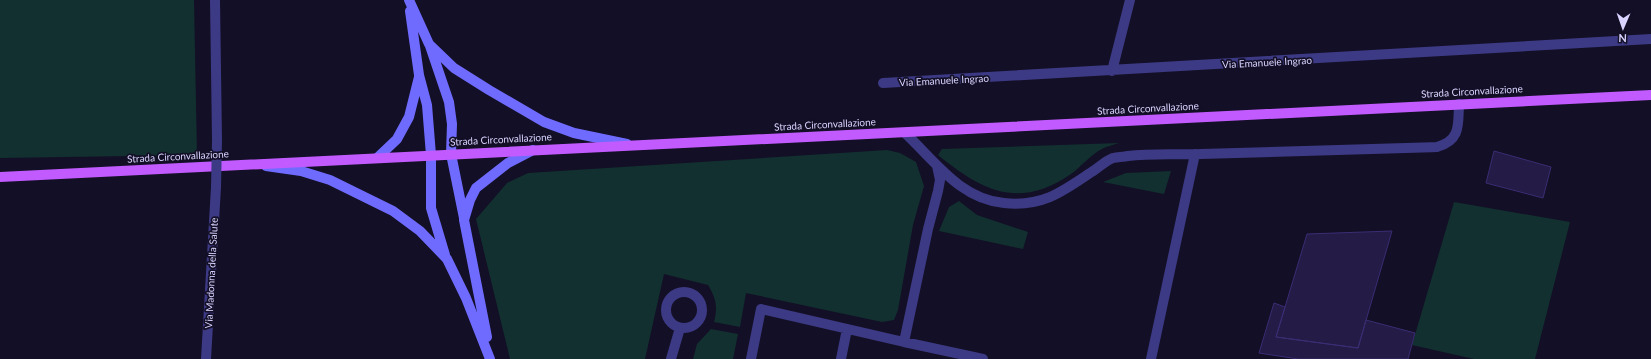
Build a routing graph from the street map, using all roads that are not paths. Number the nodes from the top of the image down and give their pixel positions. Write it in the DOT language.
graph roads {
  1 [pos="215,0"];
  2 [pos="409,0"];
  3 [pos="1130,0"];
  4 [pos="1651,39"];
  5 [pos="429,44"];
  6 [pos="1112,71"];
  7 [pos="420,76"];
  8 [pos="883,83"];
  9 [pos="1651,95"];
  10 [pos="1459,104"];
  11 [pos="906,133"];
  12 [pos="633,145"];
  13 [pos="534,150"];
  14 [pos="451,154"];
  15 [pos="1195,154"];
  16 [pos="431,155"];
  17 [pos="377,158"];
  18 [pos="252,164"];
  19 [pos="936,164"];
  20 [pos="0,177"];
  21 [pos="464,220"];
  22 [pos="447,259"];
  23 [pos="680,328"];
  24 [pos="847,329"];
  25 [pos="904,342"];
  26 [pos="206,359"];
  27 [pos="490,359"];
  28 [pos="671,359"];
  29 [pos="751,359"];
  30 [pos="841,359"];
  31 [pos="983,359"];
  32 [pos="1151,359"];
  1 -- 26 [label="street, Via Madonna della Salute, bridge"];
  2 -- 5 [label="main road"];
  2 -- 7 [label="main road"];
  3 -- 6 [label="street"];
  4 -- 6 [label="street, Via Emanuele Ingrao"];
  5 -- 12 [label="main road"];
  5 -- 14 [label="main road"];
  6 -- 8 [label="street, Via Emanuele Ingrao"];
  7 -- 16 [label="main road"];
  7 -- 17 [label="main road"];
  9 -- 10 [label="main road, Strada Circonvallazione"];
  10 -- 11 [label="main road, Strada Circonvallazione"];
  10 -- 15 [label="street"];
  11 -- 12 [label="main road, Strada Circonvallazione"];
  11 -- 19 [label="street"];
  12 -- 13 [label="main road, Strada Circonvallazione"];
  13 -- 14 [label="main road, Strada Circonvallazione"];
  13 -- 21 [label="main road"];
  14 -- 16 [label="main road, Strada Circonvallazione"];
  14 -- 21 [label="main road"];
  15 -- 19 [label="street"];
  15 -- 32 [label="street"];
  16 -- 17 [label="main road, Strada Circonvallazione"];
  16 -- 22 [label="main road"];
  17 -- 18 [label="main road, Strada Circonvallazione"];
  18 -- 20 [label="main road, Strada Circonvallazione"];
  18 -- 22 [label="main road"];
  19 -- 25 [label="street"];
  21 -- 27 [label="main road"];
  22 -- 27 [label="main road"];
  23 -- 28 [label="street"];
  24 -- 25 [label="street"];
  24 -- 29 [label="street"];
  24 -- 30 [label="street"];
  25 -- 31 [label="street"];
}
